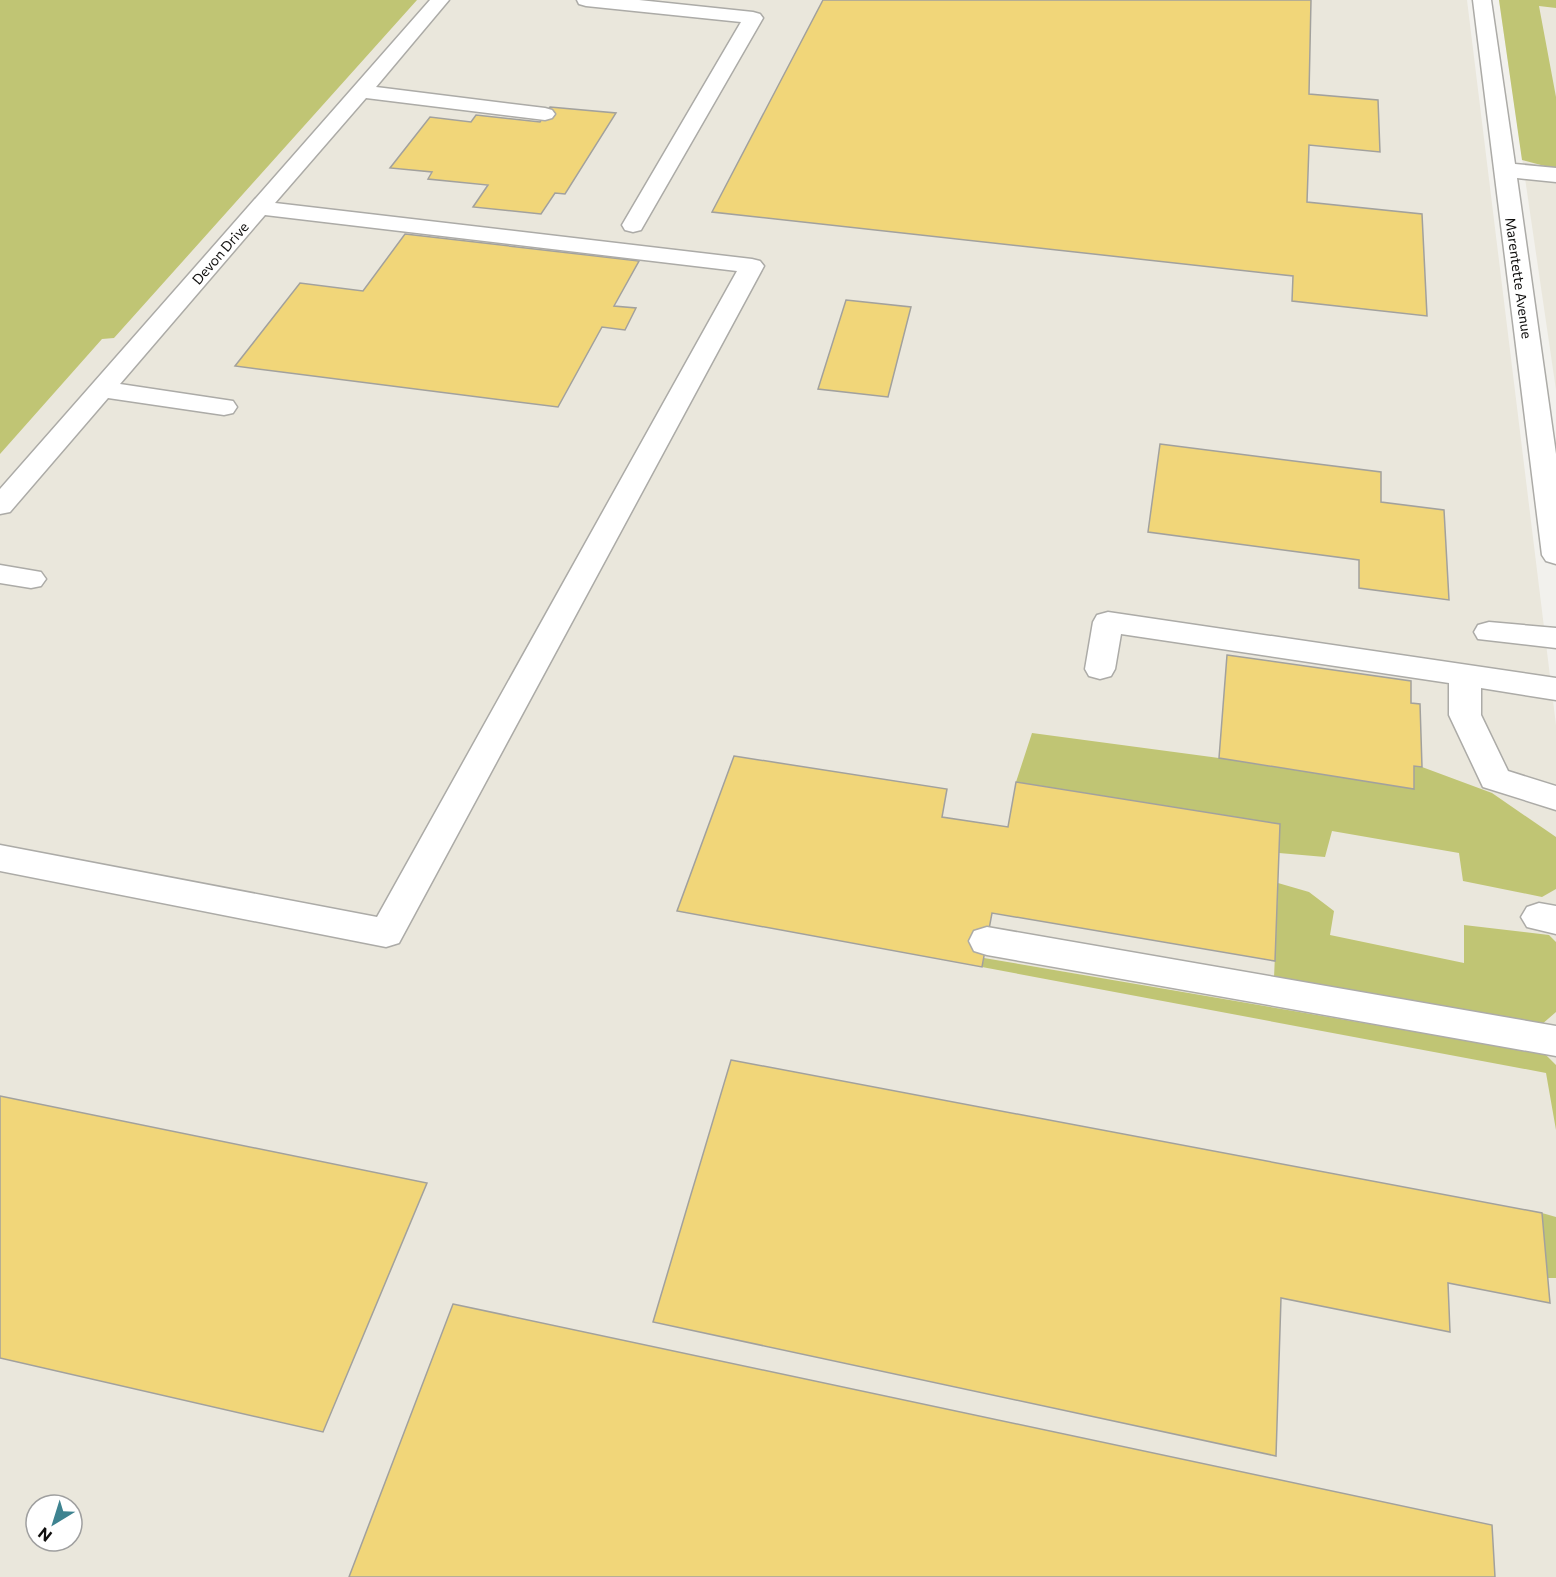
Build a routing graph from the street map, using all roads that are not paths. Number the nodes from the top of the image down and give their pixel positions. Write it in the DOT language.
graph roads {
  1 [pos="440,0"];
  2 [pos="586,0"];
  3 [pos="1482,0"];
  4 [pos="697,6"];
  5 [pos="361,91"];
  6 [pos="545,114"];
  7 [pos="1504,170"];
  8 [pos="1556,175"];
  9 [pos="259,208"];
  10 [pos="633,225"];
  11 [pos="102,389"];
  12 [pos="224,407"];
  13 [pos="1547,417"];
  14 [pos="1549,450"];
  15 [pos="0,506"];
  16 [pos="1556,555"];
  17 [pos="0,574"];
  18 [pos="32,579"];
  19 [pos="1490,632"];
  20 [pos="1556,638"];
  21 [pos="1100,669"];
  22 [pos="1465,676"];
  23 [pos="1556,689"];
  24 [pos="1556,798"];
  25 [pos="0,858"];
  26 [pos="987,941"];
  27 [pos="1556,1041"];
  1 -- 5 [label="street, Devon Drive"];
  2 -- 4 [label="street"];
  3 -- 7 [label="street, Marentette Avenue"];
  4 -- 10 [label="street"];
  5 -- 6 [label="street"];
  5 -- 9 [label="street, Devon Drive"];
  7 -- 8 [label="street"];
  7 -- 13 [label="street, Marentette Avenue"];
  9 -- 11 [label="street, Devon Drive"];
  9 -- 25 [label="street"];
  11 -- 12 [label="street"];
  11 -- 15 [label="street, Devon Drive"];
  13 -- 14 [label="street, Marentette Avenue"];
  14 -- 16 [label="street, Marentette Avenue"];
  17 -- 18 [label="street"];
  19 -- 20 [label="street"];
  21 -- 22 [label="street"];
  22 -- 23 [label="street"];
  22 -- 24 [label="street"];
  26 -- 27 [label="street"];
}
